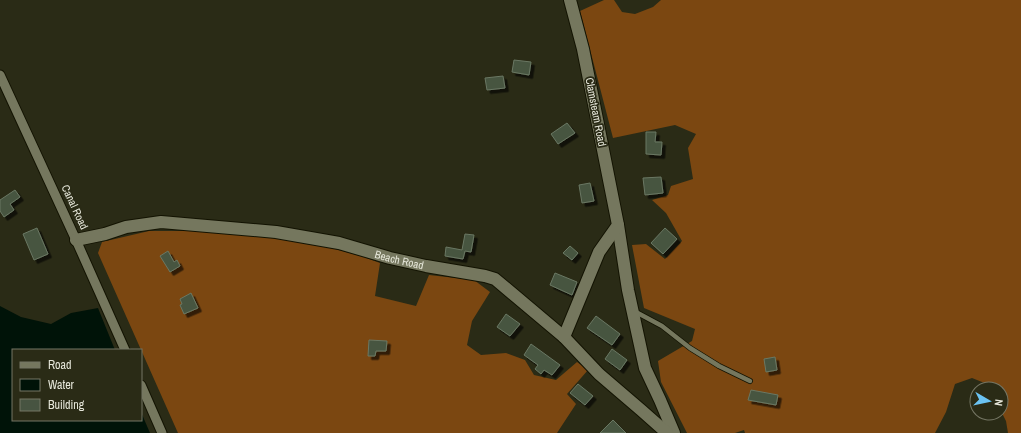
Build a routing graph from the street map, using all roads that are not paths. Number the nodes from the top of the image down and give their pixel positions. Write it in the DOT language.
graph roads {
  1 [pos="570,0"];
  2 [pos="0,75"];
  3 [pos="618,224"];
  4 [pos="76,240"];
  5 [pos="633,310"];
  6 [pos="564,337"];
  7 [pos="125,349"];
  8 [pos="750,381"];
  9 [pos="142,388"];
  10 [pos="162,433"];
  11 [pos="667,433"];
  12 [pos="674,433"];
  1 -- 3 [label="street, Clamsteam Road"];
  2 -- 4 [label="street, Canal Road"];
  3 -- 5 [label="street, Clamsteam Road"];
  3 -- 6 [label="street"];
  4 -- 6 [label="street, Beach Road"];
  4 -- 7 [label="street, Canal Road"];
  5 -- 8 [label="lane"];
  5 -- 12 [label="street, Clamsteam Road"];
  6 -- 11 [label="street, Beach Road"];
  9 -- 10 [label="street"];
}
